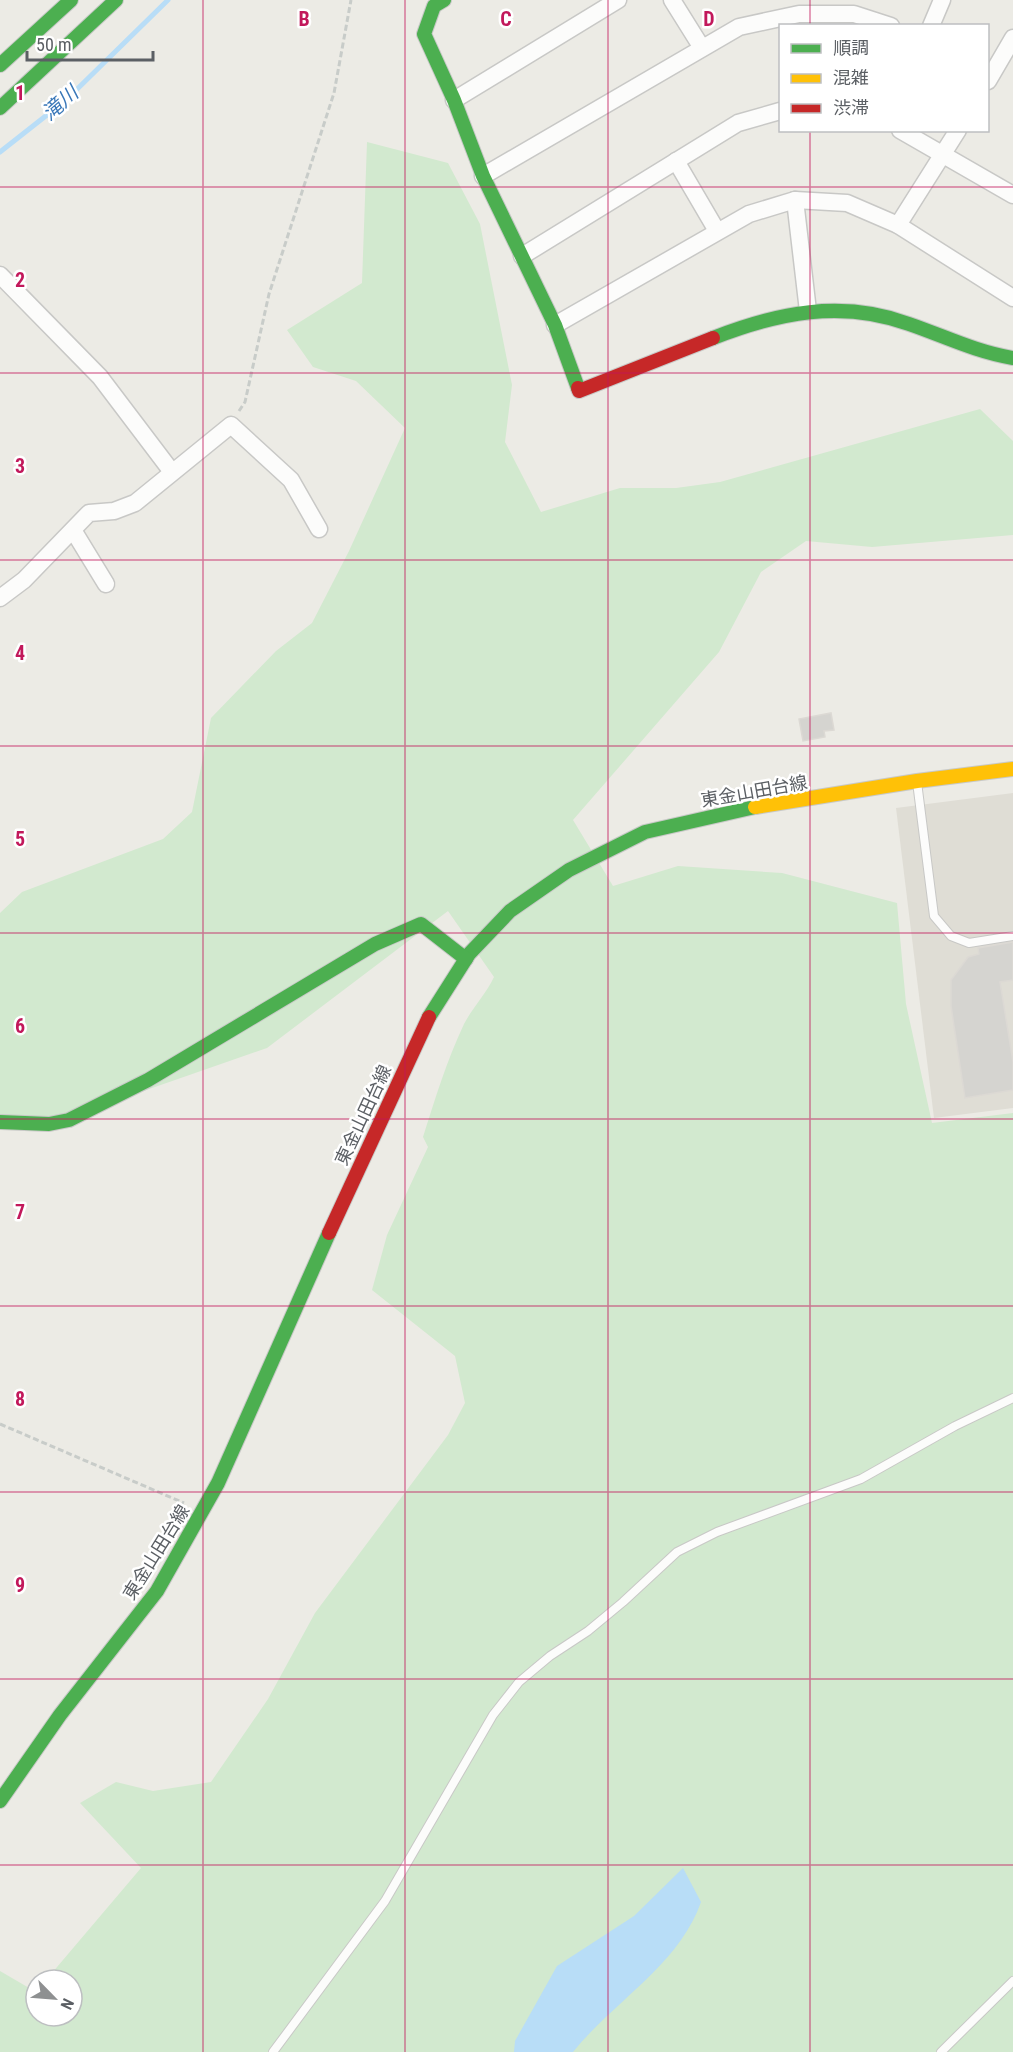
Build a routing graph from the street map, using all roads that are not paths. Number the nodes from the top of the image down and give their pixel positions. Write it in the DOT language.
graph roads {
  1 [pos="71,0"];
  2 [pos="116,0"];
  3 [pos="444,0"];
  4 [pos="618,0"];
  5 [pos="672,0"];
  6 [pos="942,0"];
  7 [pos="800,20"];
  8 [pos="885,24"];
  9 [pos="932,24"];
  10 [pos="1013,38"];
  11 [pos="702,48"];
  12 [pos="0,65"];
  13 [pos="989,78"];
  14 [pos="454,100"];
  15 [pos="0,108"];
  16 [pos="779,111"];
  17 [pos="904,132"];
  18 [pos="957,132"];
  19 [pos="944,154"];
  20 [pos="676,161"];
  21 [pos="483,176"];
  22 [pos="1013,195"];
  23 [pos="795,200"];
  24 [pos="898,225"];
  25 [pos="717,231"];
  26 [pos="522,256"];
  27 [pos="0,275"];
  28 [pos="1013,298"];
  29 [pos="808,311"];
  30 [pos="555,325"];
  31 [pos="1013,358"];
  32 [pos="172,472"];
  33 [pos="319,529"];
  34 [pos="73,530"];
  35 [pos="106,584"];
  36 [pos="0,598"];
  37 [pos="1013,769"];
  38 [pos="917,781"];
  39 [pos="1013,936"];
  40 [pos="466,959"];
  41 [pos="0,1122"];
  42 [pos="1013,1398"];
  43 [pos="0,1801"];
  44 [pos="1013,1981"];
  45 [pos="273,2052"];
  46 [pos="941,2052"];
  1 -- 12 [label="main road"];
  2 -- 15 [label="main road"];
  3 -- 14 [label="main road"];
  4 -- 14 [label="street"];
  5 -- 11 [label="street"];
  6 -- 9 [label="street"];
  7 -- 8 [label="street"];
  7 -- 11 [label="street"];
  10 -- 13 [label="street"];
  11 -- 21 [label="street"];
  14 -- 21 [label="main road"];
  16 -- 20 [label="street"];
  17 -- 19 [label="street"];
  18 -- 19 [label="street"];
  19 -- 22 [label="street"];
  19 -- 24 [label="street"];
  20 -- 25 [label="street"];
  20 -- 26 [label="street"];
  21 -- 26 [label="main road"];
  23 -- 24 [label="street"];
  23 -- 25 [label="street"];
  23 -- 29 [label="street"];
  24 -- 28 [label="street"];
  25 -- 30 [label="street"];
  26 -- 30 [label="main road"];
  27 -- 32 [label="street"];
  29 -- 30 [label="main road"];
  29 -- 31 [label="main road"];
  32 -- 33 [label="street"];
  32 -- 34 [label="street"];
  34 -- 35 [label="street"];
  34 -- 36 [label="street"];
  37 -- 38 [label="main road, 東金山田台線"];
  38 -- 39 [label="lane"];
  38 -- 40 [label="main road, 東金山田台線"];
  40 -- 41 [label="main road"];
  40 -- 43 [label="main road, 東金山田台線"];
  42 -- 45 [label="lane"];
  44 -- 46 [label="lane"];
}
